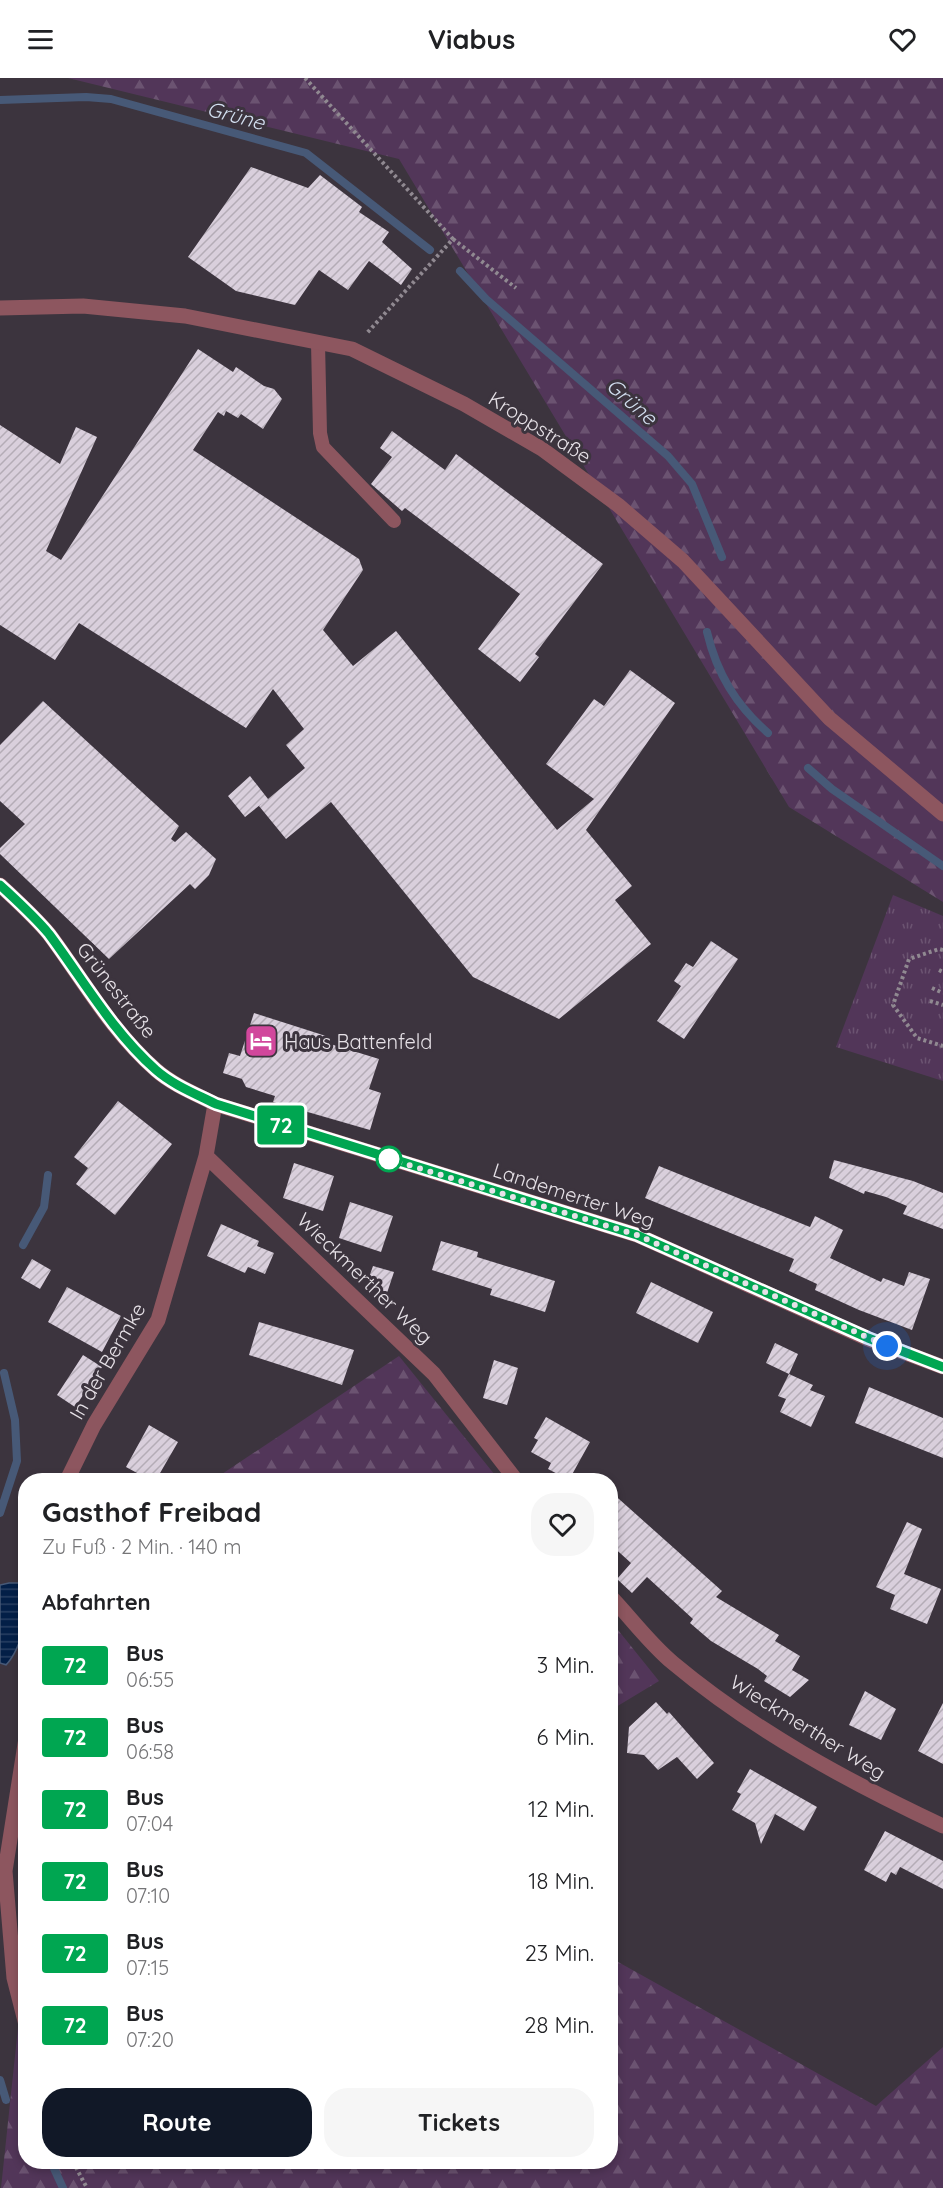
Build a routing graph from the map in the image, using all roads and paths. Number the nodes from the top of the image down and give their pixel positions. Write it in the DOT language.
graph roads {
  1 [pos="305,78"];
  2 [pos="453,238"];
  3 [pos="516,288"];
  4 [pos="0,308"];
  5 [pos="318,343"];
  6 [pos="352,349"];
  7 [pos="394,521"];
  8 [pos="943,814"];
  9 [pos="0,885"];
  10 [pos="943,950"];
  11 [pos="932,988"];
  12 [pos="943,993"];
  13 [pos="930,1001"];
  14 [pos="943,1005"];
  15 [pos="943,1046"];
  16 [pos="216,1104"];
  17 [pos="206,1156"];
  18 [pos="943,1367"];
  19 [pos="70,1473"];
  20 [pos="511,1473"];
  21 [pos="618,1605"];
  22 [pos="18,1788"];
  23 [pos="943,1826"];
  24 [pos="18,1994"];
  25 [pos="77,2169"];
  26 [pos="87,2188"];
  1 -- 2 [label="path"];
  2 -- 3 [label="path"];
  2 -- 6 [label="path"];
  4 -- 5 [label="street, Kroppstraße"];
  5 -- 6 [label="street, Kroppstraße"];
  5 -- 7 [label="lane"];
  6 -- 8 [label="street, Kroppstraße"];
  9 -- 16 [label="street, Grünestraße"];
  10 -- 15 [label="path"];
  11 -- 12 [label="path"];
  13 -- 14 [label="path"];
  16 -- 17 [label="street"];
  16 -- 18 [label="street, Landemerter Weg"];
  17 -- 19 [label="street, In der Bermke"];
  17 -- 20 [label="street, Wieckmerther Weg"];
  21 -- 23 [label="street, Wieckmerther Weg"];
  22 -- 24 [label="street"];
  25 -- 26 [label="path"];
}
